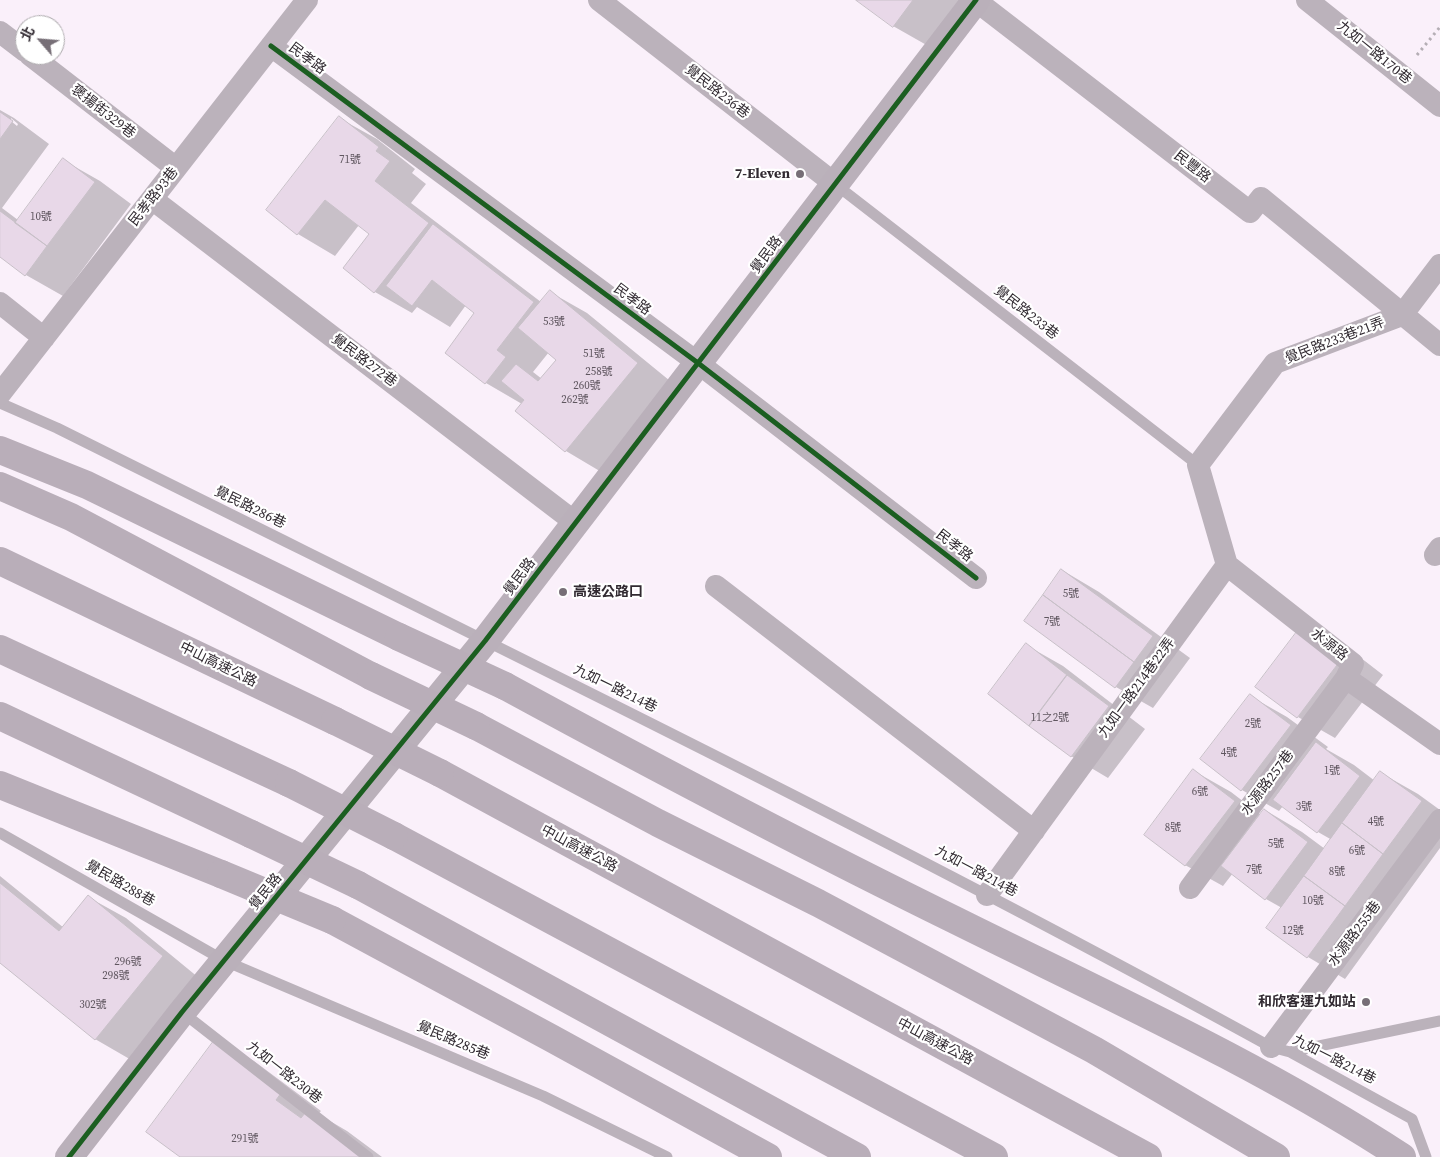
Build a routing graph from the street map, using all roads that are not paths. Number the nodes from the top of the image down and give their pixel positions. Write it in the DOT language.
graph roads {
  1 [pos="307,0"];
  2 [pos="599,0"];
  3 [pos="976,0"];
  4 [pos="1307,0"];
  5 [pos="0,32"];
  6 [pos="15,43"];
  7 [pos="271,46"];
  8 [pos="43,65"];
  9 [pos="1440,106"];
  10 [pos="176,168"];
  11 [pos="835,184"];
  12 [pos="152,199"];
  13 [pos="1440,266"];
  14 [pos="0,303"];
  15 [pos="1402,315"];
  16 [pos="44,338"];
  17 [pos="1440,345"];
  18 [pos="698,363"];
  19 [pos="0,394"];
  20 [pos="0,403"];
  21 [pos="0,450"];
  22 [pos="1198,465"];
  23 [pos="0,486"];
  24 [pos="576,523"];
  25 [pos="0,561"];
  26 [pos="1227,565"];
  27 [pos="976,578"];
  28 [pos="716,586"];
  29 [pos="485,641"];
  30 [pos="0,649"];
  31 [pos="1346,678"];
  32 [pos="0,716"];
  33 [pos="1440,744"];
  34 [pos="0,785"];
  35 [pos="1440,820"];
  36 [pos="1034,831"];
  37 [pos="0,833"];
  38 [pos="1190,888"];
  39 [pos="987,895"];
  40 [pos="225,961"];
  41 [pos="182,1012"];
  42 [pos="1440,1021"];
  43 [pos="1280,1050"];
  44 [pos="69,1157"];
  45 [pos="368,1157"];
  46 [pos="667,1157"];
  47 [pos="768,1157"];
  48 [pos="857,1157"];
  49 [pos="994,1157"];
  50 [pos="1148,1157"];
  51 [pos="1276,1157"];
  52 [pos="1402,1157"];
  53 [pos="1426,1157"];
  1 -- 7 [label="street, 民孝路93巷"];
  2 -- 11 [label="street, 覺民路236巷"];
  3 -- 11 [label="street, 覺民路"];
  3 -- 15 [label="street, 民豐路"];
  4 -- 9 [label="street, 九如一路170巷"];
  5 -- 6 [label="street"];
  7 -- 10 [label="street, 民孝路93巷"];
  7 -- 18 [label="street, 民孝路"];
  8 -- 10 [label="street, 褒揚街329巷"];
  10 -- 12 [label="street, 民孝路93巷"];
  11 -- 18 [label="street, 覺民路"];
  11 -- 22 [label="lane, 覺民路233巷"];
  12 -- 16 [label="street, 民孝路93巷"];
  12 -- 24 [label="street, 覺民路272巷"];
  13 -- 15 [label="street"];
  14 -- 16 [label="street"];
  15 -- 17 [label="street"];
  15 -- 22 [label="street, 覺民路233巷21弄"];
  16 -- 19 [label="street, 民孝路93巷"];
  18 -- 24 [label="street, 覺民路"];
  18 -- 27 [label="street, 民孝路"];
  20 -- 29 [label="lane, 覺民路286巷"];
  21 -- 52 [label="highway, bridge"];
  22 -- 26 [label="street"];
  23 -- 51 [label="highway, bridge"];
  24 -- 29 [label="street, 覺民路"];
  25 -- 50 [label="highway, 中山高速公路, bridge"];
  26 -- 31 [label="street, 水源路"];
  26 -- 36 [label="street, 九如一路214巷22弄"];
  28 -- 36 [label="street"];
  29 -- 39 [label="lane, 九如一路214巷"];
  29 -- 40 [label="street, 覺民路"];
  30 -- 49 [label="highway, bridge"];
  31 -- 33 [label="street, 水源路"];
  31 -- 38 [label="street, 水源路257巷"];
  32 -- 48 [label="highway, bridge"];
  34 -- 47 [label="highway, bridge"];
  35 -- 43 [label="street, 水源路255巷"];
  36 -- 39 [label="street, 九如一路214巷22弄"];
  37 -- 40 [label="lane, 覺民路288巷"];
  39 -- 43 [label="lane, 九如一路214巷"];
  40 -- 41 [label="street, 覺民路"];
  40 -- 46 [label="lane, 覺民路285巷"];
  41 -- 44 [label="street, 覺民路"];
  41 -- 45 [label="lane, 九如一路230巷"];
  42 -- 43 [label="lane"];
  43 -- 53 [label="lane, 九如一路214巷"];
}
